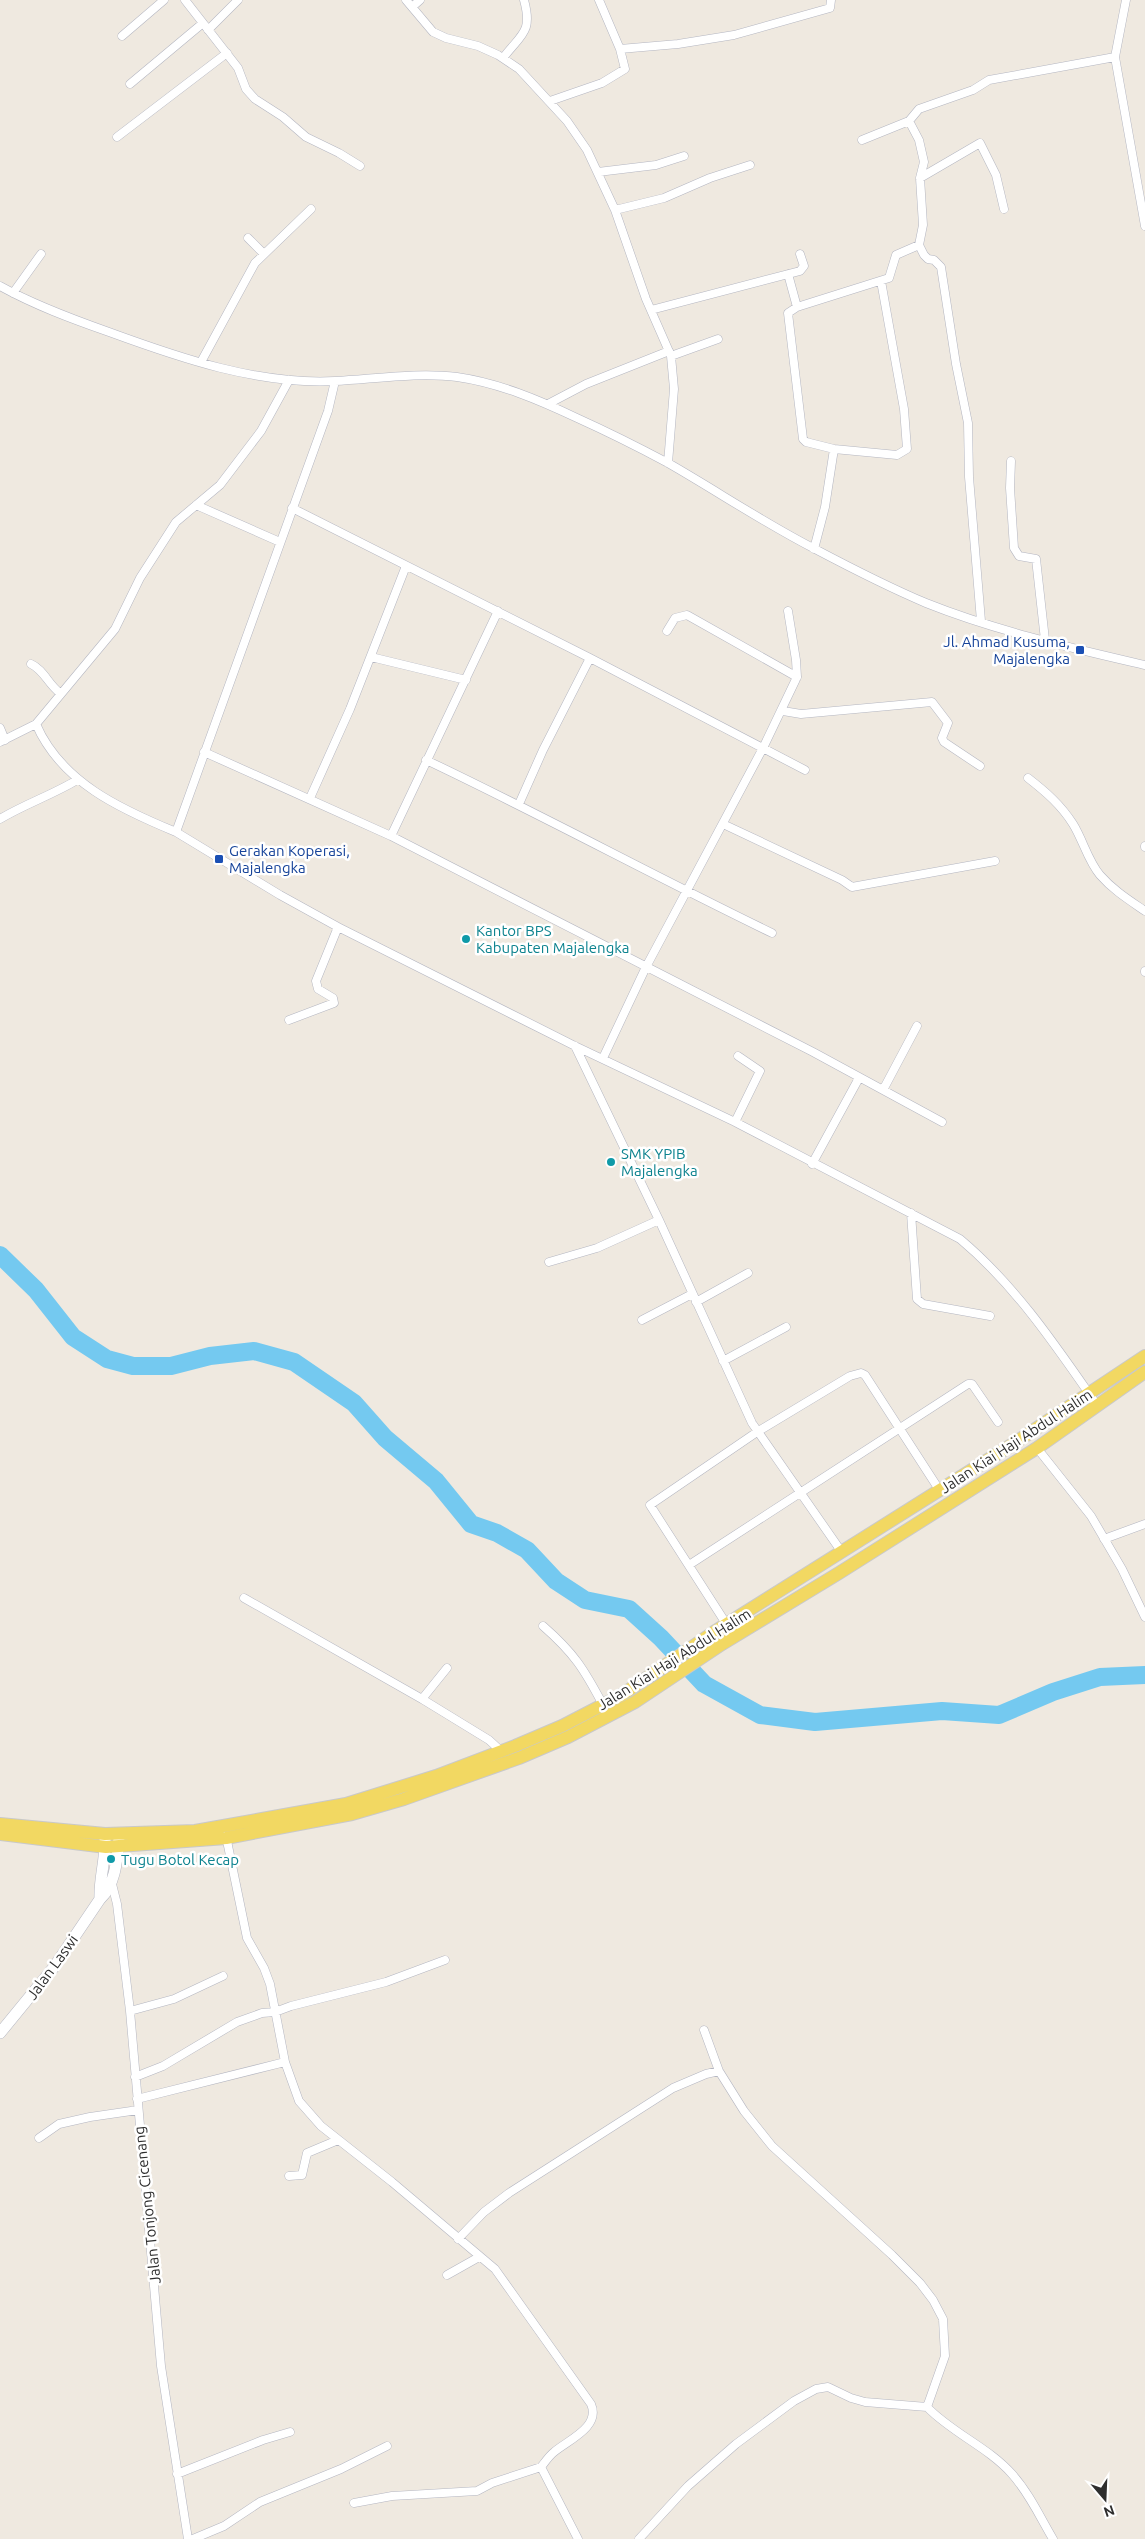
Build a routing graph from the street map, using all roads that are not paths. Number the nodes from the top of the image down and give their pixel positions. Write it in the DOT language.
graph roads {
  1 [pos="164,0"];
  2 [pos="185,0"];
  3 [pos="238,0"];
  4 [pos="406,0"];
  5 [pos="420,0"];
  6 [pos="524,0"];
  7 [pos="599,0"];
  8 [pos="831,0"];
  9 [pos="1126,0"];
  10 [pos="412,7"];
  11 [pos="206,27"];
  12 [pos="122,36"];
  13 [pos="620,49"];
  14 [pos="227,53"];
  15 [pos="1115,57"];
  16 [pos="503,58"];
  17 [pos="130,84"];
  18 [pos="550,101"];
  19 [pos="908,121"];
  20 [pos="117,138"];
  21 [pos="862,140"];
  22 [pos="684,156"];
  23 [pos="750,165"];
  24 [pos="360,166"];
  25 [pos="598,172"];
  26 [pos="920,178"];
  27 [pos="311,209"];
  28 [pos="1004,209"];
  29 [pos="615,210"];
  30 [pos="1145,226"];
  31 [pos="248,238"];
  32 [pos="920,245"];
  33 [pos="42,254"];
  34 [pos="264,254"];
  35 [pos="800,254"];
  36 [pos="788,274"];
  37 [pos="881,281"];
  38 [pos="0,286"];
  39 [pos="13,293"];
  40 [pos="797,307"];
  41 [pos="651,310"];
  42 [pos="718,339"];
  43 [pos="670,353"];
  44 [pos="201,362"];
  45 [pos="289,380"];
  46 [pos="335,381"];
  47 [pos="548,404"];
  48 [pos="834,449"];
  49 [pos="1010,461"];
  50 [pos="668,463"];
  51 [pos="196,505"];
  52 [pos="292,508"];
  53 [pos="280,542"];
  54 [pos="814,549"];
  55 [pos="406,566"];
  56 [pos="498,611"];
  57 [pos="788,611"];
  58 [pos="981,622"];
  59 [pos="666,631"];
  60 [pos="1045,640"];
  61 [pos="370,657"];
  62 [pos="590,658"];
  63 [pos="31,664"];
  64 [pos="1145,665"];
  65 [pos="796,678"];
  66 [pos="466,680"];
  67 [pos="60,693"];
  68 [pos="782,711"];
  69 [pos="36,724"];
  70 [pos="0,728"];
  71 [pos="2,741"];
  72 [pos="763,748"];
  73 [pos="204,752"];
  74 [pos="426,760"];
  75 [pos="980,766"];
  76 [pos="805,770"];
  77 [pos="1028,778"];
  78 [pos="77,780"];
  79 [pos="310,798"];
  80 [pos="519,804"];
  81 [pos="0,819"];
  82 [pos="723,824"];
  83 [pos="176,832"];
  84 [pos="391,836"];
  85 [pos="995,861"];
  86 [pos="687,892"];
  87 [pos="1145,911"];
  88 [pos="338,927"];
  89 [pos="772,933"];
  90 [pos="646,968"];
  91 [pos="289,1020"];
  92 [pos="916,1026"];
  93 [pos="575,1046"];
  94 [pos="738,1056"];
  95 [pos="603,1058"];
  96 [pos="859,1078"];
  97 [pos="883,1090"];
  98 [pos="735,1122"];
  99 [pos="942,1122"];
  100 [pos="812,1164"];
  101 [pos="911,1213"];
  102 [pos="659,1220"];
  103 [pos="549,1262"];
  104 [pos="748,1273"];
  105 [pos="692,1294"];
  106 [pos="696,1302"];
  107 [pos="990,1316"];
  108 [pos="642,1320"];
  109 [pos="786,1327"];
  110 [pos="1145,1356"];
  111 [pos="723,1361"];
  112 [pos="1145,1372"];
  113 [pos="1090,1394"];
  114 [pos="1097,1405"];
  115 [pos="998,1422"];
  116 [pos="899,1429"];
  117 [pos="757,1432"];
  118 [pos="1037,1448"];
  119 [pos="801,1491"];
  120 [pos="940,1491"];
  121 [pos="1141,1525"];
  122 [pos="1104,1539"];
  123 [pos="841,1551"];
  124 [pos="689,1565"];
  125 [pos="244,1598"];
  126 [pos="1145,1617"];
  127 [pos="727,1625"];
  128 [pos="543,1626"];
  129 [pos="447,1668"];
  130 [pos="422,1700"];
  131 [pos="603,1705"];
  132 [pos="501,1751"];
  133 [pos="0,1824"];
  134 [pos="225,1832"];
  135 [pos="0,1834"];
  136 [pos="112,1840"];
  137 [pos="107,1878"];
  138 [pos="445,1960"];
  139 [pos="223,1976"];
  140 [pos="130,2011"];
  141 [pos="275,2012"];
  142 [pos="704,2030"];
  143 [pos="0,2033"];
  144 [pos="285,2062"];
  145 [pos="718,2068"];
  146 [pos="135,2077"];
  147 [pos="137,2099"];
  148 [pos="138,2110"];
  149 [pos="39,2138"];
  150 [pos="338,2140"];
  151 [pos="289,2176"];
  152 [pos="458,2239"];
  153 [pos="479,2257"];
  154 [pos="447,2275"];
  155 [pos="927,2408"];
  156 [pos="290,2432"];
  157 [pos="386,2446"];
  158 [pos="541,2467"];
  159 [pos="177,2474"];
  160 [pos="354,2503"];
  161 [pos="188,2539"];
  162 [pos="193,2539"];
  163 [pos="578,2539"];
  164 [pos="639,2539"];
  165 [pos="1053,2539"];
  1 -- 12 [label="street"];
  2 -- 11 [label="street"];
  3 -- 11 [label="street"];
  4 -- 10 [label="street"];
  5 -- 10 [label="street"];
  6 -- 16 [label="street"];
  7 -- 13 [label="street"];
  8 -- 13 [label="street"];
  9 -- 15 [label="street"];
  10 -- 16 [label="street"];
  11 -- 14 [label="street"];
  11 -- 17 [label="street"];
  13 -- 18 [label="street"];
  14 -- 20 [label="street"];
  14 -- 24 [label="street"];
  15 -- 19 [label="street"];
  15 -- 30 [label="street"];
  16 -- 18 [label="street"];
  18 -- 25 [label="street"];
  19 -- 21 [label="street"];
  19 -- 26 [label="street"];
  22 -- 25 [label="street"];
  23 -- 29 [label="street"];
  25 -- 29 [label="street"];
  26 -- 28 [label="street"];
  26 -- 32 [label="street"];
  27 -- 34 [label="street"];
  29 -- 41 [label="street"];
  31 -- 34 [label="street"];
  32 -- 37 [label="street"];
  32 -- 58 [label="street"];
  33 -- 39 [label="street"];
  34 -- 44 [label="street"];
  35 -- 36 [label="street"];
  36 -- 40 [label="street"];
  36 -- 41 [label="street"];
  37 -- 40 [label="street"];
  37 -- 48 [label="street"];
  38 -- 39 [label="street"];
  39 -- 44 [label="street"];
  40 -- 48 [label="street"];
  41 -- 43 [label="street"];
  42 -- 43 [label="street"];
  43 -- 47 [label="street"];
  43 -- 50 [label="street"];
  44 -- 45 [label="street"];
  45 -- 46 [label="street"];
  45 -- 51 [label="street"];
  46 -- 47 [label="street"];
  46 -- 52 [label="street"];
  47 -- 50 [label="street"];
  48 -- 54 [label="street"];
  49 -- 60 [label="street"];
  50 -- 54 [label="street"];
  51 -- 53 [label="street"];
  51 -- 67 [label="street"];
  52 -- 53 [label="street"];
  52 -- 55 [label="street"];
  53 -- 73 [label="street"];
  54 -- 58 [label="street"];
  55 -- 56 [label="street"];
  55 -- 61 [label="street"];
  56 -- 62 [label="street"];
  56 -- 66 [label="street"];
  57 -- 65 [label="street"];
  58 -- 60 [label="street"];
  59 -- 65 [label="street"];
  60 -- 64 [label="street"];
  61 -- 66 [label="street"];
  61 -- 79 [label="street"];
  62 -- 72 [label="street"];
  62 -- 80 [label="street"];
  63 -- 67 [label="street"];
  65 -- 68 [label="street"];
  66 -- 74 [label="street"];
  67 -- 69 [label="street"];
  68 -- 72 [label="street"];
  68 -- 75 [label="street"];
  69 -- 71 [label="street"];
  69 -- 78 [label="street"];
  70 -- 71 [label="street"];
  72 -- 76 [label="street"];
  72 -- 82 [label="street"];
  73 -- 79 [label="street"];
  73 -- 83 [label="street"];
  74 -- 80 [label="street"];
  74 -- 84 [label="street"];
  77 -- 87 [label="street"];
  78 -- 81 [label="street"];
  78 -- 83 [label="street"];
  79 -- 84 [label="street"];
  80 -- 86 [label="street"];
  82 -- 85 [label="street"];
  82 -- 86 [label="street"];
  83 -- 88 [label="street"];
  84 -- 90 [label="street"];
  86 -- 89 [label="street"];
  86 -- 90 [label="street"];
  88 -- 91 [label="street"];
  88 -- 93 [label="street"];
  90 -- 95 [label="street"];
  90 -- 96 [label="street"];
  92 -- 97 [label="street"];
  93 -- 95 [label="street"];
  93 -- 102 [label="street"];
  94 -- 98 [label="street"];
  95 -- 98 [label="street"];
  96 -- 97 [label="street"];
  96 -- 100 [label="street"];
  97 -- 99 [label="street"];
  98 -- 100 [label="street"];
  100 -- 101 [label="street"];
  101 -- 107 [label="street"];
  101 -- 113 [label="street"];
  102 -- 103 [label="street"];
  102 -- 105 [label="street"];
  104 -- 106 [label="street"];
  105 -- 106 [label="street"];
  105 -- 108 [label="street"];
  106 -- 111 [label="street"];
  109 -- 111 [label="street"];
  110 -- 113 [label="main road, Jalan Kiai Haji Abdul Halim"];
  111 -- 117 [label="street"];
  112 -- 114 [label="main road, Jalan Kiai Haji Abdul Halim"];
  113 -- 114 [label="street"];
  113 -- 120 [label="main road, Jalan Kiai Haji Abdul Halim"];
  114 -- 118 [label="main road, Jalan Kiai Haji Abdul Halim"];
  115 -- 116 [label="street"];
  116 -- 117 [label="street"];
  116 -- 119 [label="street"];
  116 -- 120 [label="street"];
  117 -- 119 [label="street"];
  117 -- 124 [label="street"];
  118 -- 122 [label="street"];
  118 -- 134 [label="main road, Jalan Kiai Haji Abdul Halim"];
  119 -- 123 [label="street"];
  119 -- 124 [label="street"];
  120 -- 123 [label="main road, Jalan Kiai Haji Abdul Halim"];
  121 -- 122 [label="street"];
  122 -- 126 [label="street"];
  123 -- 127 [label="main road, Jalan Kiai Haji Abdul Halim"];
  124 -- 127 [label="street"];
  125 -- 130 [label="street"];
  127 -- 131 [label="main road, Jalan Kiai Haji Abdul Halim"];
  128 -- 131 [label="street"];
  129 -- 130 [label="street"];
  130 -- 132 [label="street"];
  131 -- 132 [label="main road, Jalan Kiai Haji Abdul Halim"];
  132 -- 134 [label="main road, Jalan Kiai Haji Abdul Halim"];
  133 -- 136 [label="main road, Jalan Kiai Haji Abdul Halim"];
  134 -- 136 [label="main road, Jalan Kiai Haji Abdul Halim"];
  134 -- 141 [label="street"];
  135 -- 136 [label="main road, Jalan Kiai Haji Abdul Halim"];
  136 -- 137 [label="main road, Jalan Laswi"];
  137 -- 140 [label="street, Jalan Tonjong Cicenang"];
  137 -- 143 [label="main road, Jalan Laswi"];
  138 -- 141 [label="street"];
  139 -- 140 [label="street"];
  140 -- 146 [label="street, Jalan Tonjong Cicenang"];
  141 -- 144 [label="street"];
  141 -- 146 [label="street"];
  142 -- 145 [label="street"];
  144 -- 147 [label="street"];
  144 -- 150 [label="street"];
  145 -- 152 [label="street"];
  145 -- 155 [label="street"];
  146 -- 147 [label="street, Jalan Tonjong Cicenang"];
  147 -- 148 [label="street, Jalan Tonjong Cicenang"];
  148 -- 149 [label="street"];
  148 -- 159 [label="street, Jalan Tonjong Cicenang"];
  150 -- 151 [label="street"];
  150 -- 152 [label="street"];
  152 -- 153 [label="street"];
  153 -- 154 [label="street"];
  153 -- 158 [label="street"];
  155 -- 164 [label="street"];
  155 -- 165 [label="street"];
  156 -- 159 [label="street"];
  157 -- 162 [label="street"];
  158 -- 160 [label="street"];
  158 -- 163 [label="street"];
  159 -- 161 [label="street, Jalan Tonjong Cicenang"];
}
